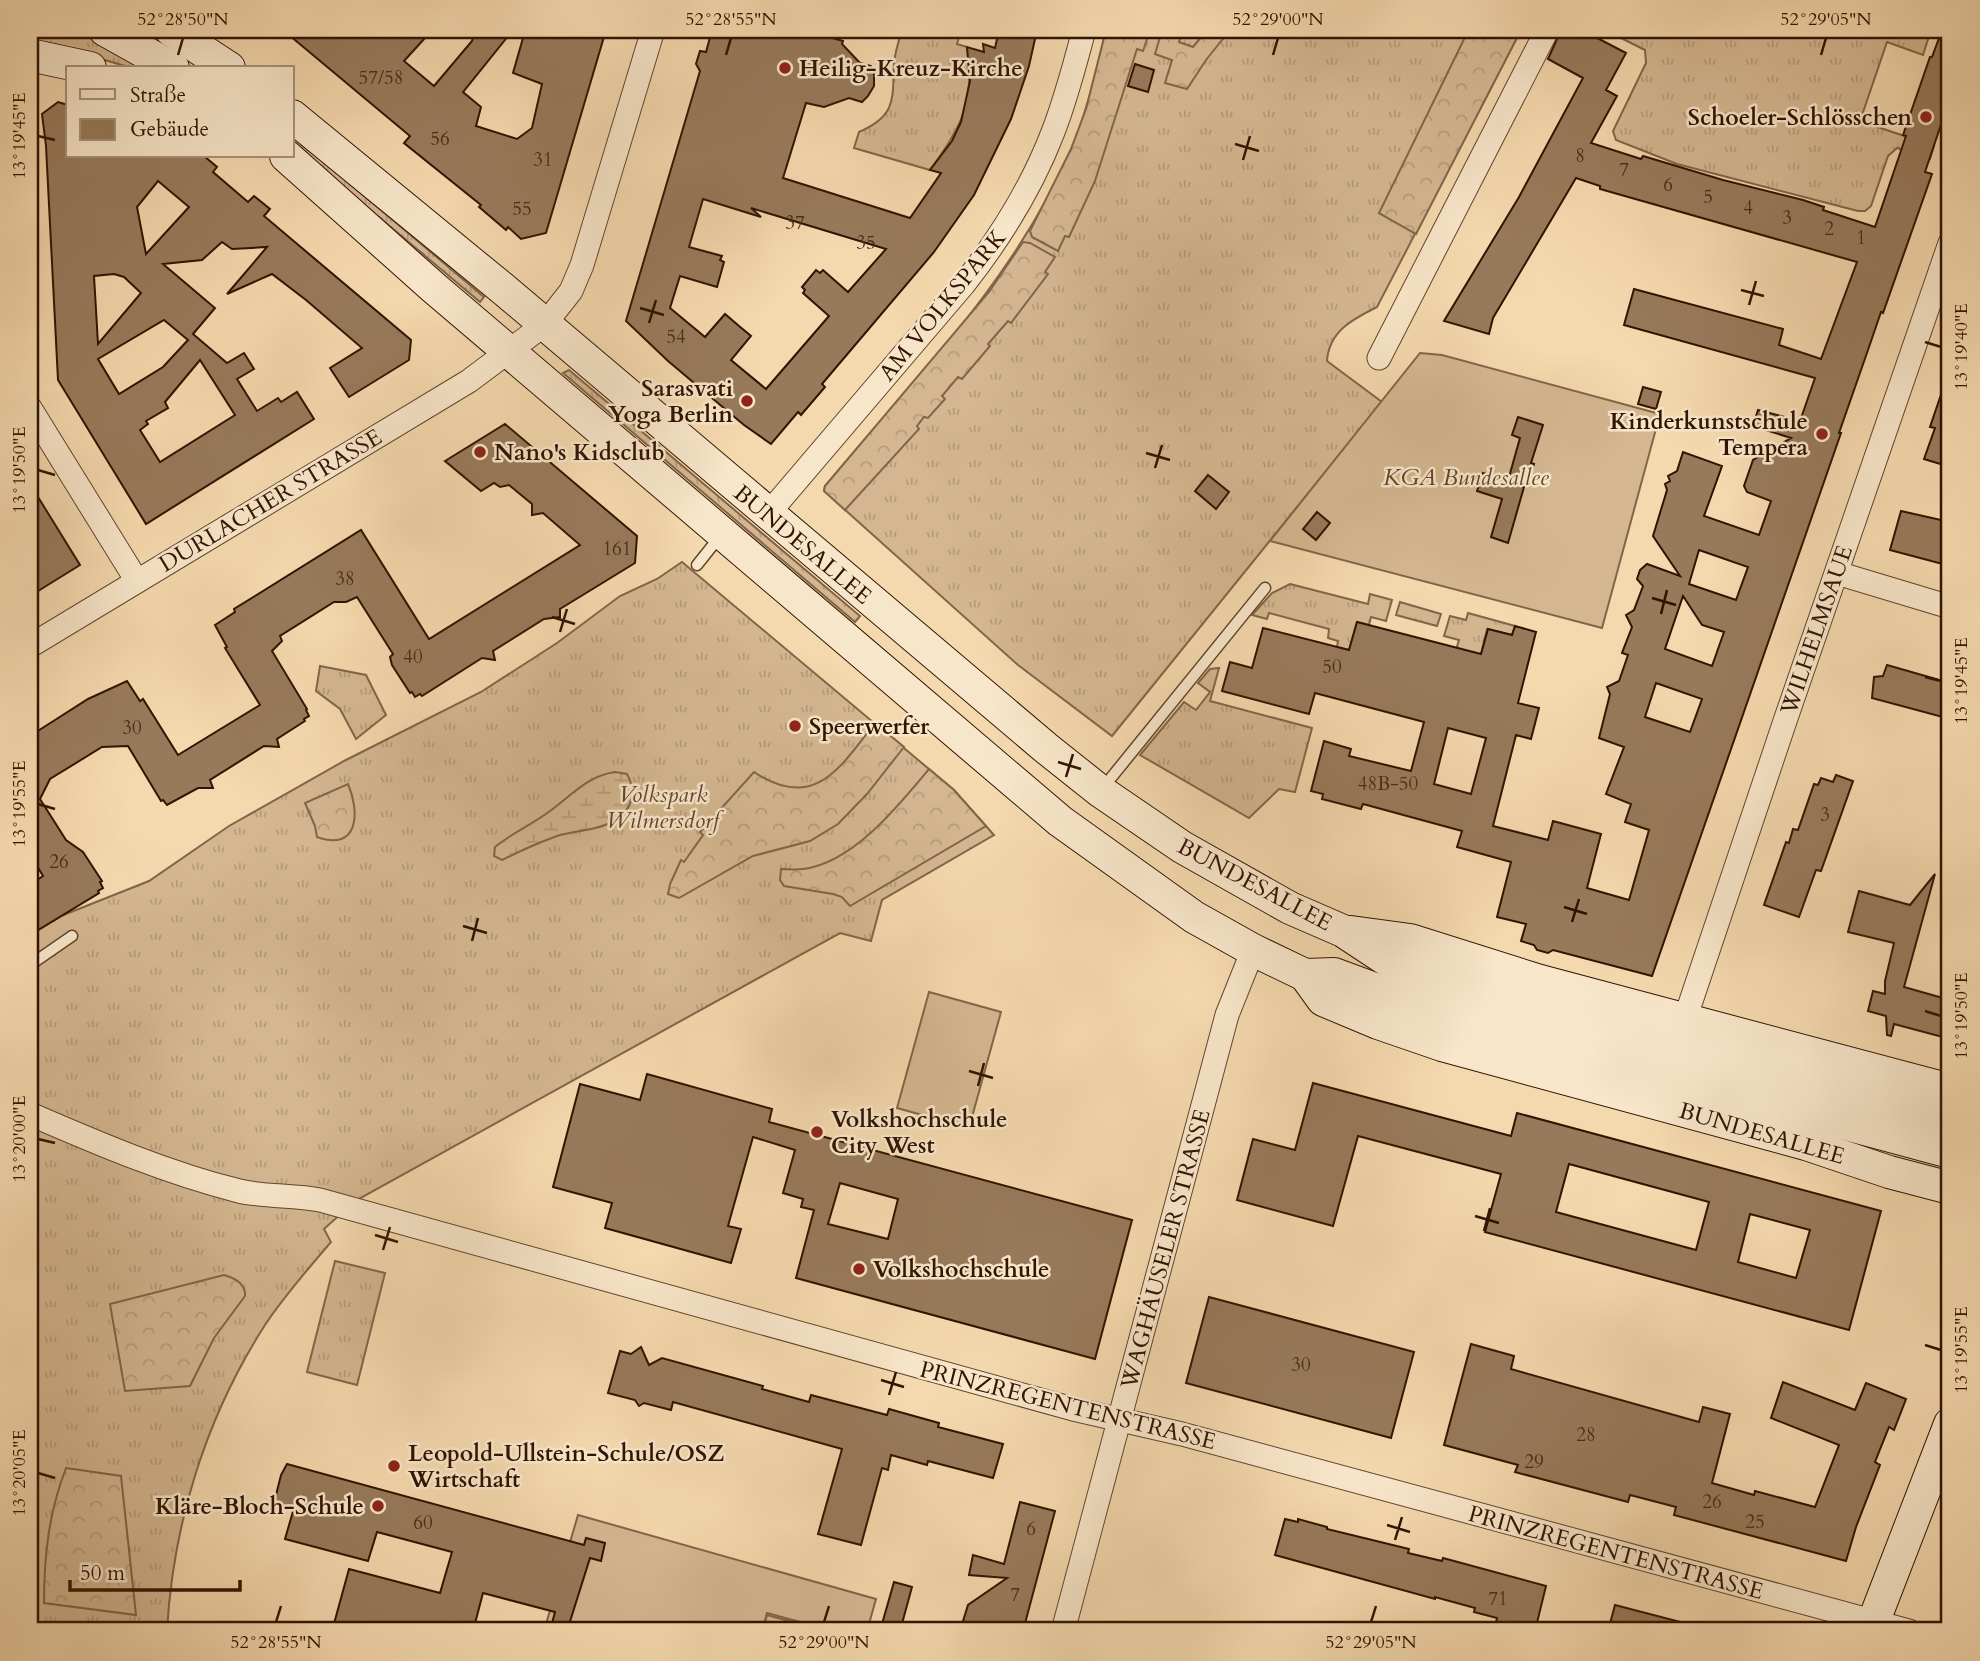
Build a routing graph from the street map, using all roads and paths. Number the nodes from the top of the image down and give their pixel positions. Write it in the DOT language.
graph roads {
  1 [pos="105,30"];
  2 [pos="171,30"];
  3 [pos="205,30"];
  4 [pos="653,30"];
  5 [pos="1084,30"];
  6 [pos="1548,30"];
  7 [pos="30,55"];
  8 [pos="81,66"];
  9 [pos="169,66"];
  10 [pos="225,66"];
  11 [pos="227,66"];
  12 [pos="294,118"];
  13 [pos="288,158"];
  14 [pos="1950,243"];
  15 [pos="545,324"];
  16 [pos="509,352"];
  17 [pos="1379,358"];
  18 [pos="30,408"];
  19 [pos="768,514"];
  20 [pos="722,534"];
  21 [pos="697,565"];
  22 [pos="1837,573"];
  23 [pos="137,581"];
  24 [pos="1265,589"];
  25 [pos="1950,607"];
  26 [pos="30,646"];
  27 [pos="1100,791"];
  28 [pos="1343,931"];
  29 [pos="72,936"];
  30 [pos="1254,950"];
  31 [pos="30,965"];
  32 [pos="1305,975"];
  33 [pos="1685,1019"];
  34 [pos="1950,1090"];
  35 [pos="30,1114"];
  36 [pos="1950,1121"];
  37 [pos="1950,1152"];
  38 [pos="1950,1188"];
  39 [pos="1119,1420"];
  40 [pos="1950,1424"];
  41 [pos="1872,1627"];
  42 [pos="1063,1631"];
  43 [pos="1909,1631"];
  1 -- 9 [label="main road"];
  2 -- 10 [label="main road"];
  3 -- 11 [label="main road"];
  4 -- 15 [label="street, DURLACHER STRASSE"];
  5 -- 19 [label="street, AM VOLKSPARK"];
  6 -- 17 [label="street"];
  7 -- 8 [label="main road"];
  12 -- 15 [label="main road, BUNDESALLEE"];
  13 -- 16 [label="main road, BUNDESALLEE"];
  14 -- 22 [label="street, WILHELMSAUE"];
  15 -- 16 [label="street, DURLACHER STRASSE"];
  15 -- 19 [label="main road, BUNDESALLEE"];
  16 -- 20 [label="main road, BUNDESALLEE"];
  16 -- 23 [label="street, DURLACHER STRASSE"];
  18 -- 23 [label="street"];
  19 -- 27 [label="main road, BUNDESALLEE"];
  20 -- 21 [label="lane"];
  20 -- 30 [label="main road, BUNDESALLEE"];
  22 -- 25 [label="street"];
  22 -- 33 [label="street, WILHELMSAUE"];
  23 -- 26 [label="street, DURLACHER STRASSE"];
  24 -- 27 [label="lane"];
  27 -- 28 [label="main road, BUNDESALLEE"];
  28 -- 33 [label="main road, BUNDESALLEE"];
  28 -- 36 [label="main road, BUNDESALLEE"];
  29 -- 31 [label="lane"];
  30 -- 32 [label="main road, BUNDESALLEE"];
  30 -- 39 [label="street, WAGHÄUSELER STRASSE"];
  32 -- 37 [label="main road, BUNDESALLEE"];
  32 -- 38 [label="main road, BUNDESALLEE"];
  33 -- 34 [label="main road, BUNDESALLEE"];
  35 -- 39 [label="street, PRINZREGENTENSTRASSE"];
  39 -- 41 [label="street, PRINZREGENTENSTRASSE"];
  39 -- 42 [label="street, WAGHÄUSELER STRASSE"];
  40 -- 41 [label="main road"];
  41 -- 43 [label="street, PRINZREGENTENSTRASSE"];
}
